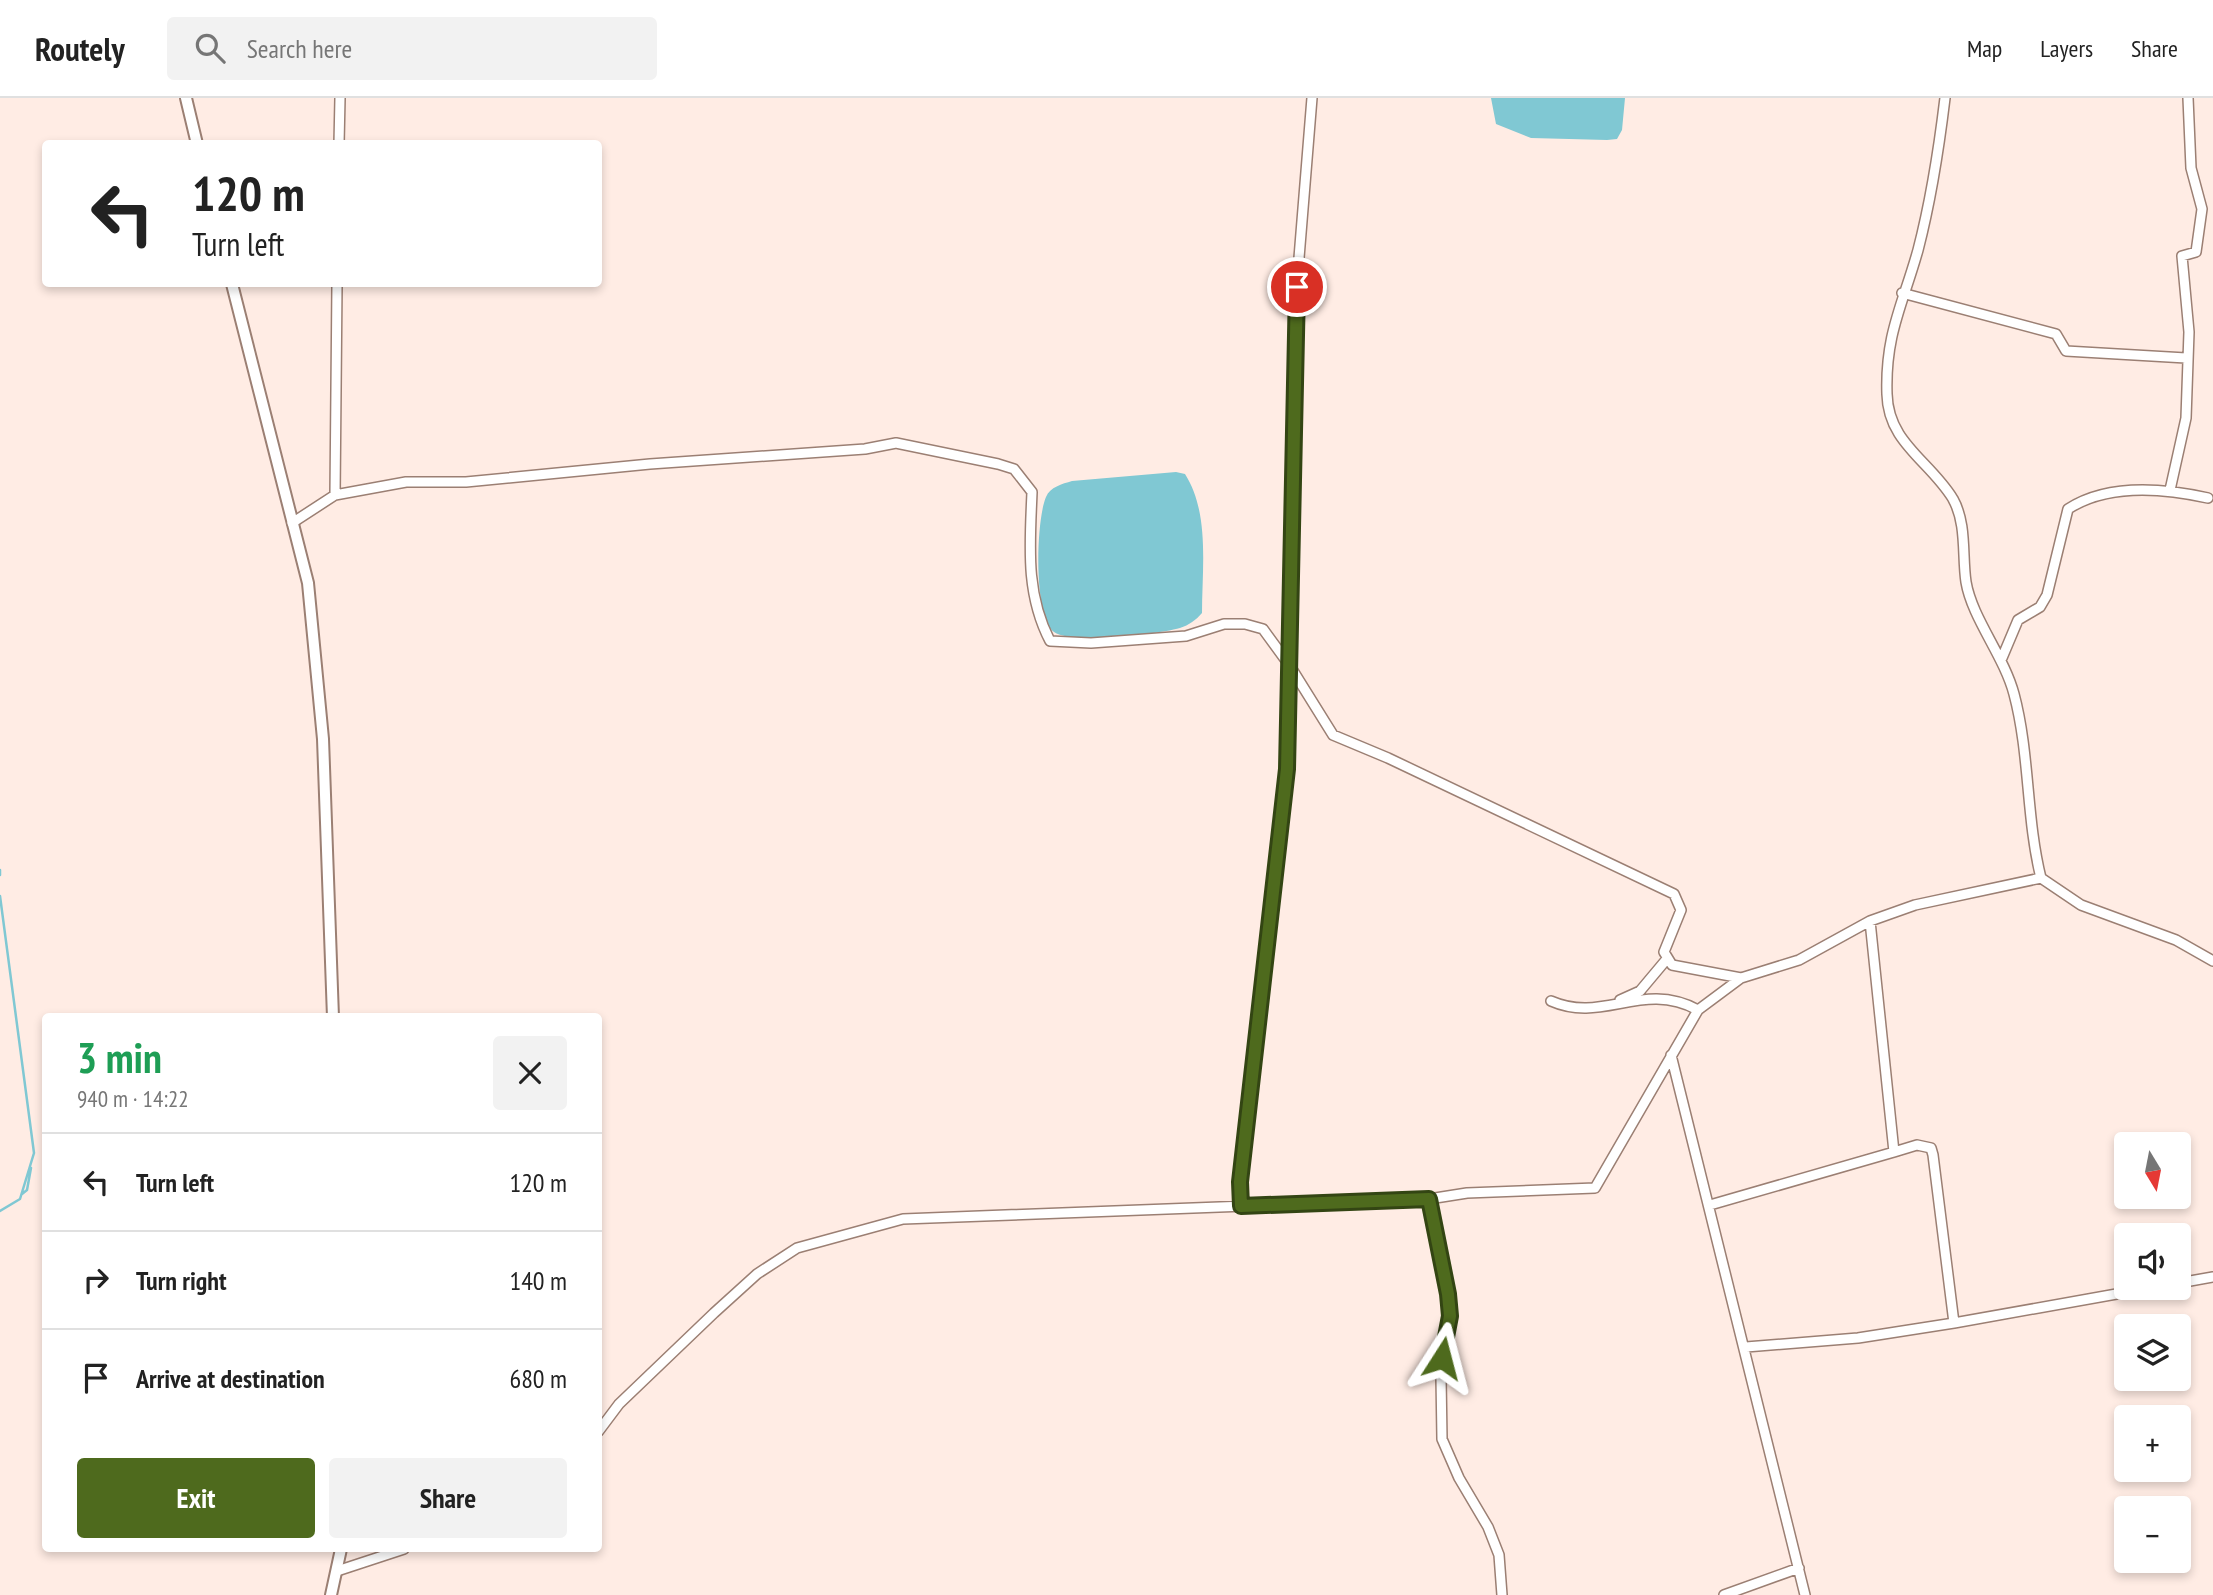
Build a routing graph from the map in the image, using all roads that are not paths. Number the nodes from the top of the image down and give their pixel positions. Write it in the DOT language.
graph roads {
  1 [pos="186,98"];
  2 [pos="340,98"];
  3 [pos="1312,98"];
  4 [pos="1945,98"];
  5 [pos="2188,98"];
  6 [pos="196,140"];
  7 [pos="339,140"];
  8 [pos="233,287"];
  9 [pos="337,287"];
  10 [pos="1902,293"];
  11 [pos="2186,358"];
  12 [pos="2170,490"];
  13 [pos="335,495"];
  14 [pos="2207,498"];
  15 [pos="292,523"];
  16 [pos="2002,658"];
  17 [pos="1290,666"];
  18 [pos="2041,878"];
  19 [pos="1870,921"];
  20 [pos="1667,960"];
  21 [pos="2213,961"];
  22 [pos="1741,978"];
  23 [pos="1551,1001"];
  24 [pos="1606,1007"];
  25 [pos="1567,1009"];
  26 [pos="1698,1010"];
  27 [pos="333,1013"];
  28 [pos="1557,1014"];
  29 [pos="1671,1055"];
  30 [pos="1894,1152"];
  31 [pos="1429,1199"];
  32 [pos="1710,1205"];
  33 [pos="1241,1206"];
  34 [pos="2213,1277"];
  35 [pos="2191,1281"];
  36 [pos="2114,1294"];
  37 [pos="1954,1323"];
  38 [pos="1746,1348"];
  39 [pos="602,1427"];
  40 [pos="340,1552"];
  41 [pos="395,1552"];
  42 [pos="1799,1568"];
  43 [pos="337,1571"];
  44 [pos="331,1595"];
  45 [pos="1502,1595"];
  46 [pos="1724,1595"];
  47 [pos="1805,1595"];
  1 -- 6 [label="street"];
  2 -- 7 [label="street"];
  3 -- 17 [label="street"];
  4 -- 10 [label="street"];
  5 -- 11 [label="street"];
  8 -- 15 [label="street"];
  9 -- 13 [label="street"];
  10 -- 11 [label="street"];
  10 -- 16 [label="street"];
  11 -- 12 [label="street"];
  12 -- 14 [label="street"];
  12 -- 16 [label="street"];
  13 -- 15 [label="street"];
  13 -- 17 [label="street"];
  15 -- 27 [label="street"];
  16 -- 18 [label="street"];
  17 -- 20 [label="street"];
  17 -- 33 [label="street"];
  18 -- 19 [label="street"];
  18 -- 21 [label="street"];
  19 -- 22 [label="street"];
  19 -- 30 [label="street"];
  20 -- 22 [label="street"];
  20 -- 24 [label="street"];
  22 -- 26 [label="street"];
  23 -- 25 [label="street"];
  24 -- 25 [label="street"];
  24 -- 26 [label="street"];
  25 -- 28 [label="street"];
  26 -- 29 [label="street"];
  29 -- 31 [label="street"];
  29 -- 32 [label="street"];
  30 -- 32 [label="street"];
  30 -- 37 [label="street"];
  31 -- 33 [label="street"];
  31 -- 45 [label="street"];
  32 -- 38 [label="street"];
  33 -- 39 [label="street"];
  34 -- 35 [label="street"];
  36 -- 37 [label="street"];
  37 -- 38 [label="street"];
  38 -- 42 [label="street"];
  40 -- 43 [label="street"];
  41 -- 43 [label="street"];
  42 -- 46 [label="street"];
  42 -- 47 [label="street"];
  43 -- 44 [label="street"];
}
